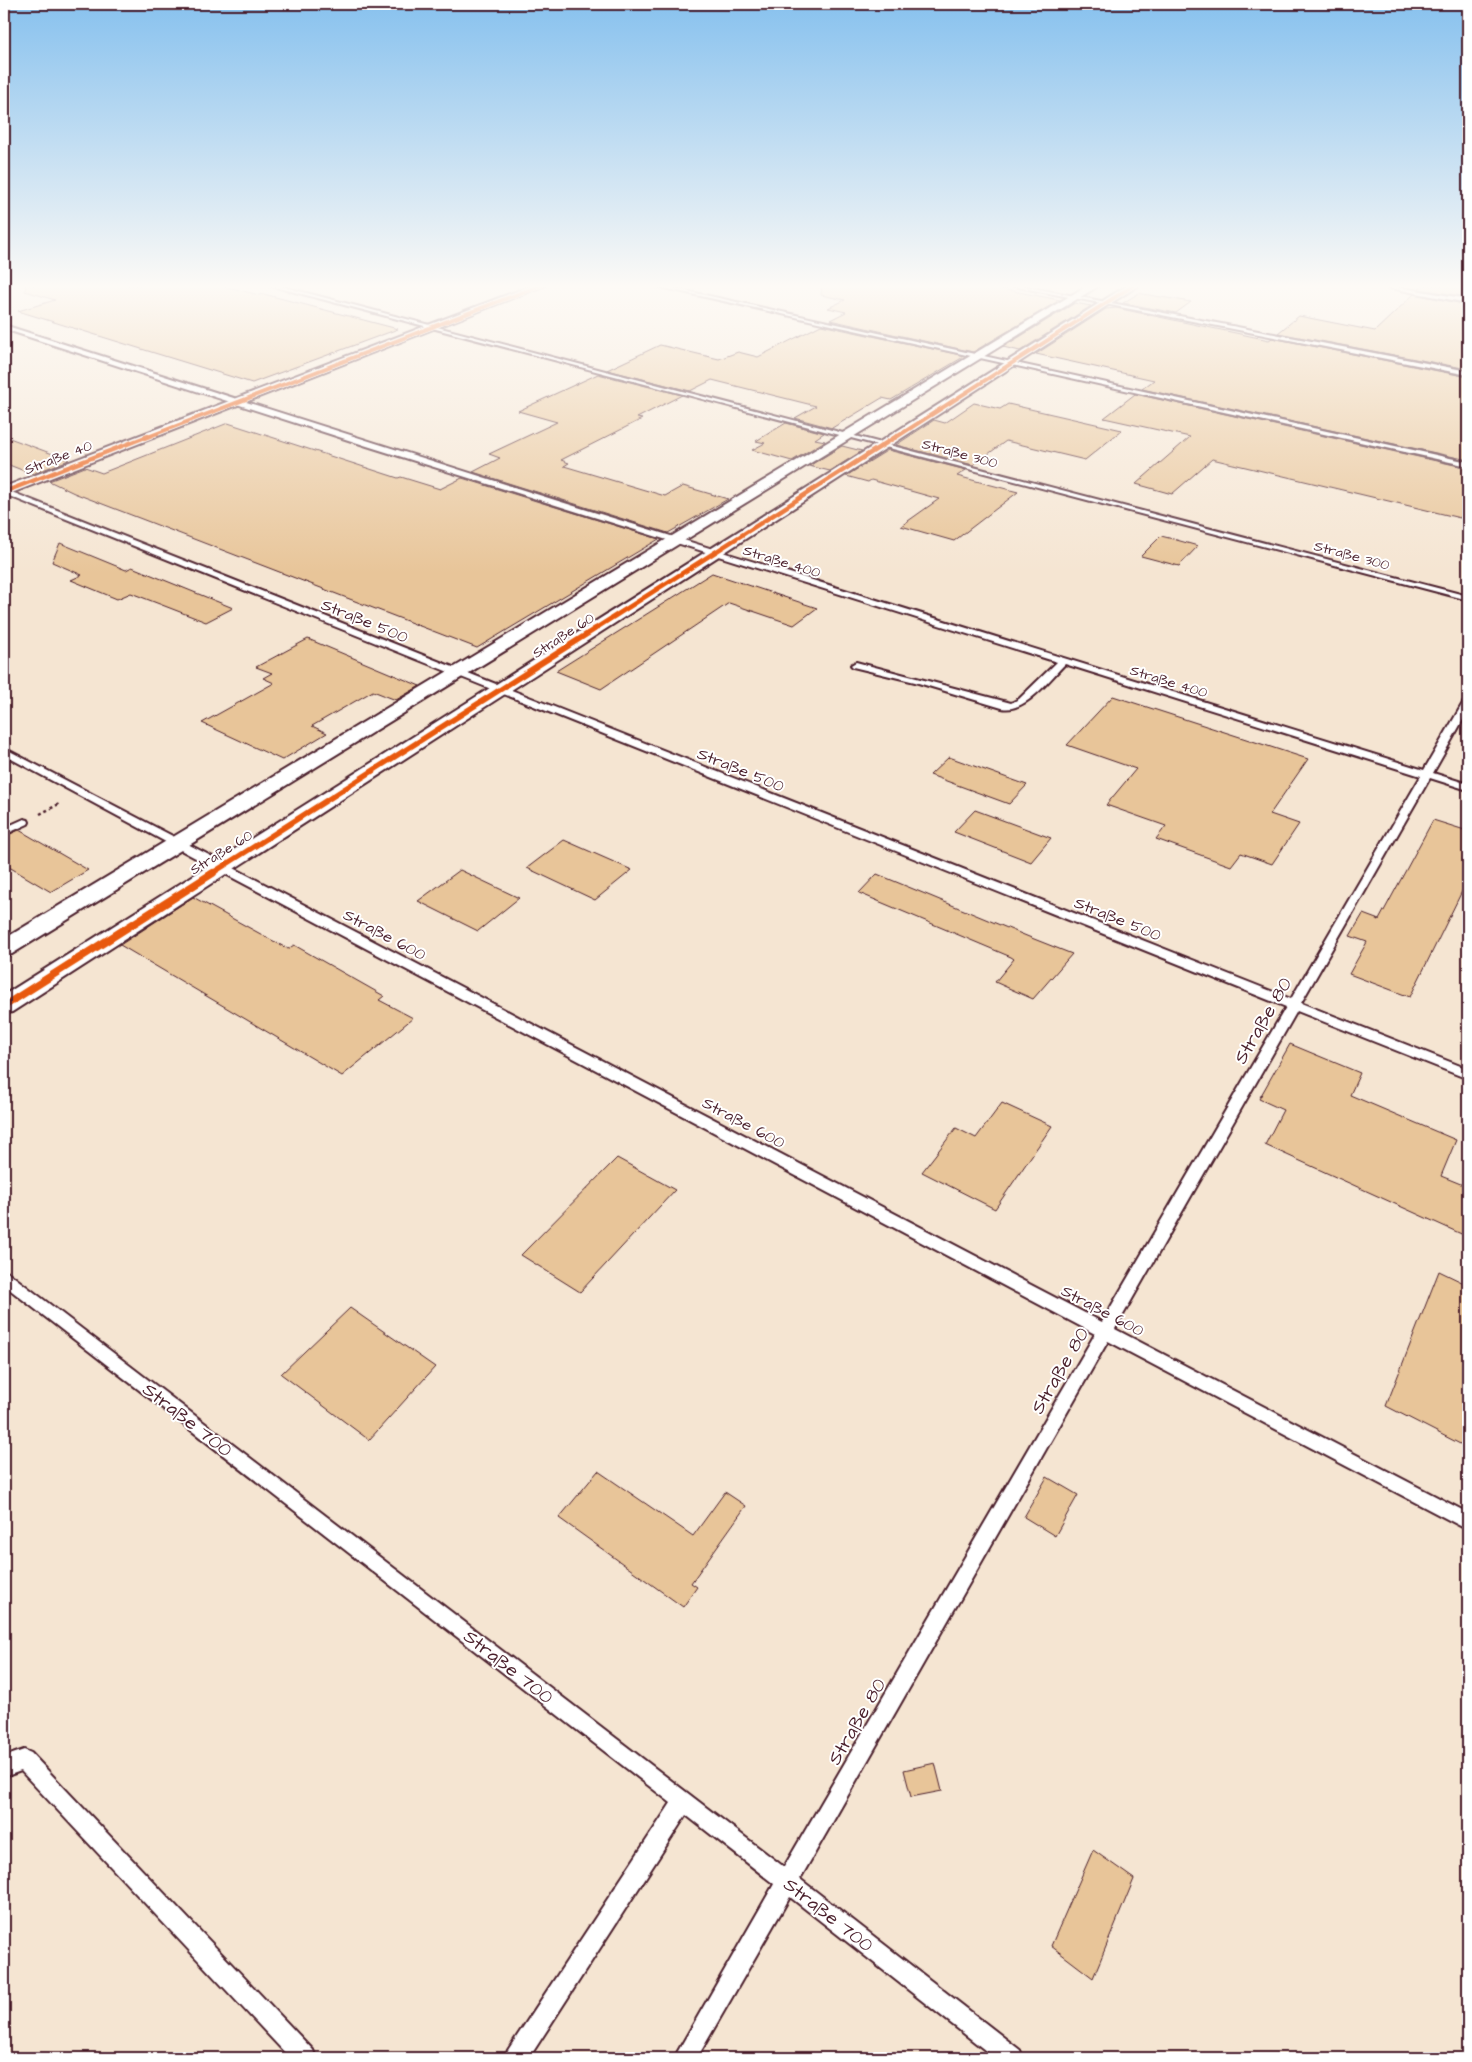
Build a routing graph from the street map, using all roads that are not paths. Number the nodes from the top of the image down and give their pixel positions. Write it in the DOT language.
graph roads {
  1 [pos="173,381"];
  2 [pos="290,381"];
  3 [pos="637,381"];
  4 [pos="935,381"];
  5 [pos="983,381"];
  6 [pos="1094,381"];
  7 [pos="236,402"];
  8 [pos="845,436"];
  9 [pos="882,446"];
  10 [pos="1468,464"];
  11 [pos="4,491"];
  12 [pos="675,541"];
  13 [pos="714,553"];
  14 [pos="1468,598"];
  15 [pos="1063,661"];
  16 [pos="856,665"];
  17 [pos="458,673"];
  18 [pos="500,690"];
  19 [pos="1468,703"];
  20 [pos="4,751"];
  21 [pos="1427,774"];
  22 [pos="1468,787"];
  23 [pos="24,822"];
  24 [pos="4,832"];
  25 [pos="176,844"];
  26 [pos="220,867"];
  27 [pos="4,949"];
  28 [pos="1294,1004"];
  29 [pos="4,1006"];
  30 [pos="1468,1074"];
  31 [pos="4,1277"];
  32 [pos="1105,1331"];
  33 [pos="1468,1522"];
  34 [pos="4,1767"];
  35 [pos="684,1801"];
  36 [pos="787,1881"];
  37 [pos="305,2058"];
  38 [pos="516,2058"];
  39 [pos="685,2058"];
  40 [pos="1012,2058"];
  1 -- 7 [label="lane, Straße 400"];
  2 -- 7 [label="street, Straße 40"];
  3 -- 8 [label="lane, Straße 300"];
  4 -- 8 [label="street"];
  5 -- 9 [label="street, Straße 60"];
  6 -- 10 [label="lane"];
  7 -- 11 [label="street, Straße 40"];
  7 -- 12 [label="lane, Straße 400"];
  8 -- 9 [label="lane, Straße 300"];
  8 -- 12 [label="street"];
  9 -- 13 [label="street, Straße 60"];
  9 -- 14 [label="lane, Straße 300"];
  11 -- 17 [label="lane, Straße 500"];
  12 -- 13 [label="lane, Straße 400"];
  12 -- 17 [label="street"];
  13 -- 15 [label="lane, Straße 400"];
  13 -- 18 [label="street, Straße 60"];
  15 -- 16 [label="lane"];
  15 -- 21 [label="lane, Straße 400"];
  17 -- 18 [label="lane, Straße 500"];
  17 -- 25 [label="street"];
  18 -- 26 [label="street, Straße 60"];
  18 -- 28 [label="lane, Straße 500"];
  19 -- 21 [label="lane, Straße 80"];
  20 -- 25 [label="lane, Straße 600"];
  21 -- 22 [label="lane, Straße 400"];
  21 -- 28 [label="lane, Straße 80"];
  23 -- 24 [label="lane"];
  25 -- 26 [label="lane, Straße 600"];
  25 -- 27 [label="street"];
  26 -- 29 [label="street, Straße 60"];
  26 -- 32 [label="lane, Straße 600"];
  28 -- 30 [label="lane, Straße 500"];
  28 -- 32 [label="lane, Straße 80"];
  31 -- 35 [label="lane, Straße 700"];
  32 -- 33 [label="lane, Straße 600"];
  32 -- 36 [label="lane, Straße 80"];
  34 -- 37 [label="lane"];
  35 -- 36 [label="lane, Straße 700"];
  35 -- 38 [label="lane"];
  36 -- 39 [label="lane, Straße 80"];
  36 -- 40 [label="lane, Straße 700"];
}
